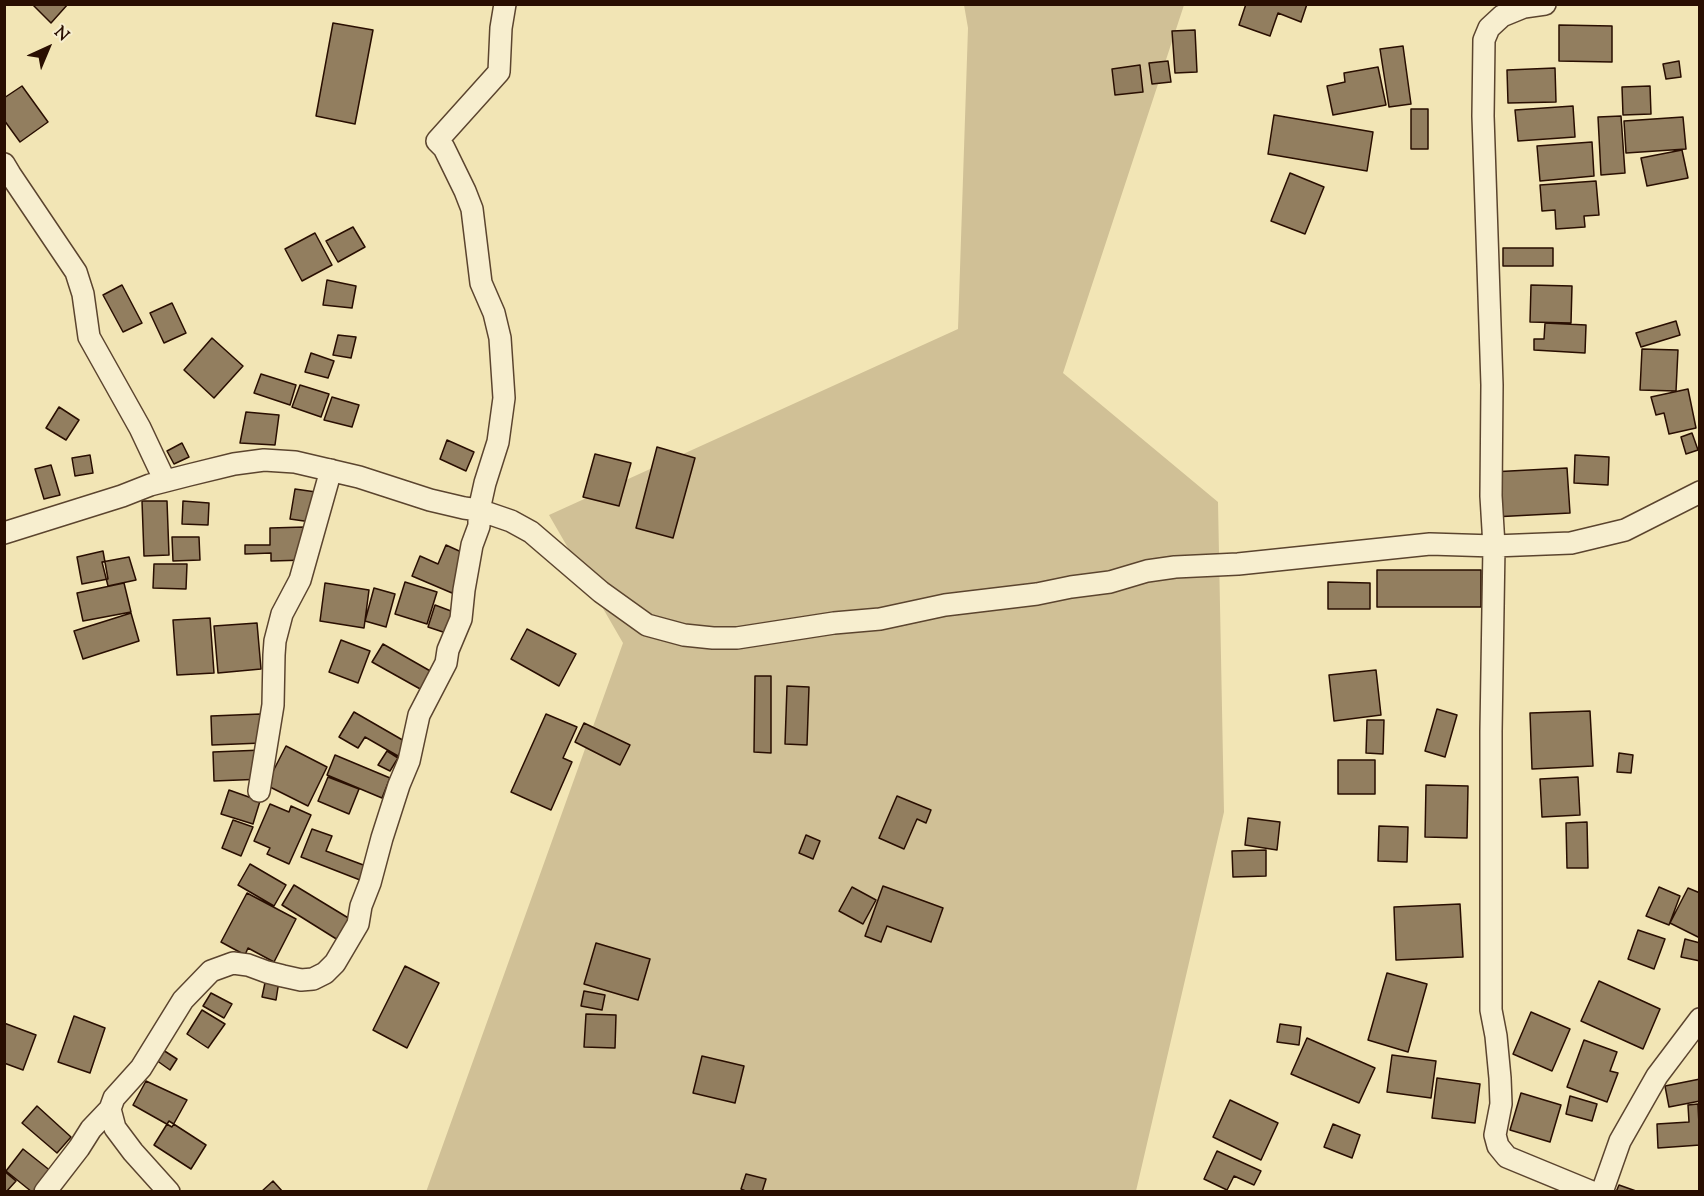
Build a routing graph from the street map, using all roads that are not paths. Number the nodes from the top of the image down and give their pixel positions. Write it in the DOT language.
graph roads {
  1 [pos="505,4"];
  2 [pos="1545,4"];
  3 [pos="4,164"];
  4 [pos="330,470"];
  5 [pos="165,481"];
  6 [pos="1700,492"];
  7 [pos="479,510"];
  8 [pos="4,533"];
  9 [pos="1494,546"];
  10 [pos="259,791"];
  11 [pos="1700,1019"];
  12 [pos="110,1109"];
  13 [pos="45,1191"];
  14 [pos="169,1191"];
  15 [pos="1592,1191"];
  16 [pos="1602,1191"];
  1 -- 7 [label="street"];
  2 -- 9 [label="street"];
  3 -- 5 [label="street"];
  4 -- 5 [label="street"];
  4 -- 7 [label="street"];
  4 -- 10 [label="street"];
  5 -- 8 [label="street"];
  6 -- 9 [label="street"];
  7 -- 9 [label="street"];
  7 -- 12 [label="street"];
  9 -- 15 [label="street"];
  11 -- 16 [label="street"];
  12 -- 13 [label="street"];
  12 -- 14 [label="street"];
}
